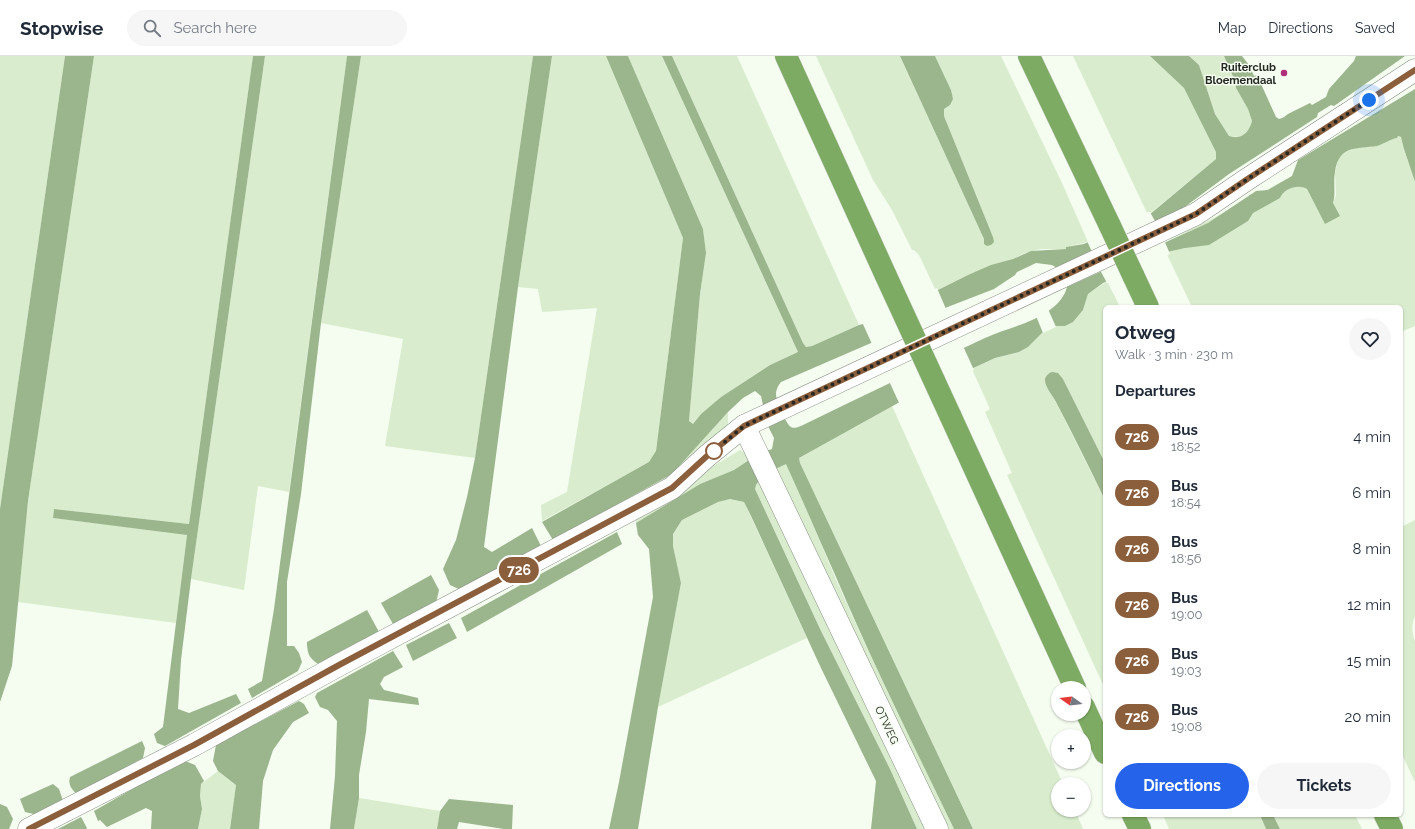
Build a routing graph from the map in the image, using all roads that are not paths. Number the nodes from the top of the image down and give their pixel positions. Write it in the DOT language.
graph roads {
  1 [pos="786,56"];
  2 [pos="1029,56"];
  3 [pos="1415,70"];
  4 [pos="1147,305"];
  5 [pos="754,422"];
  6 [pos="1072,681"];
  7 [pos="1090,721"];
  8 [pos="1103,749"];
  9 [pos="1134,817"];
  10 [pos="1386,817"];
  11 [pos="29,829"];
  12 [pos="937,829"];
  13 [pos="1140,829"];
  14 [pos="1392,829"];
  1 -- 6 [label="highway, bridge"];
  2 -- 4 [label="highway, bridge"];
  3 -- 5 [label="street"];
  5 -- 11 [label="street"];
  5 -- 12 [label="street, OTWEG"];
  7 -- 8 [label="highway"];
  9 -- 13 [label="highway"];
  10 -- 14 [label="highway"];
}
